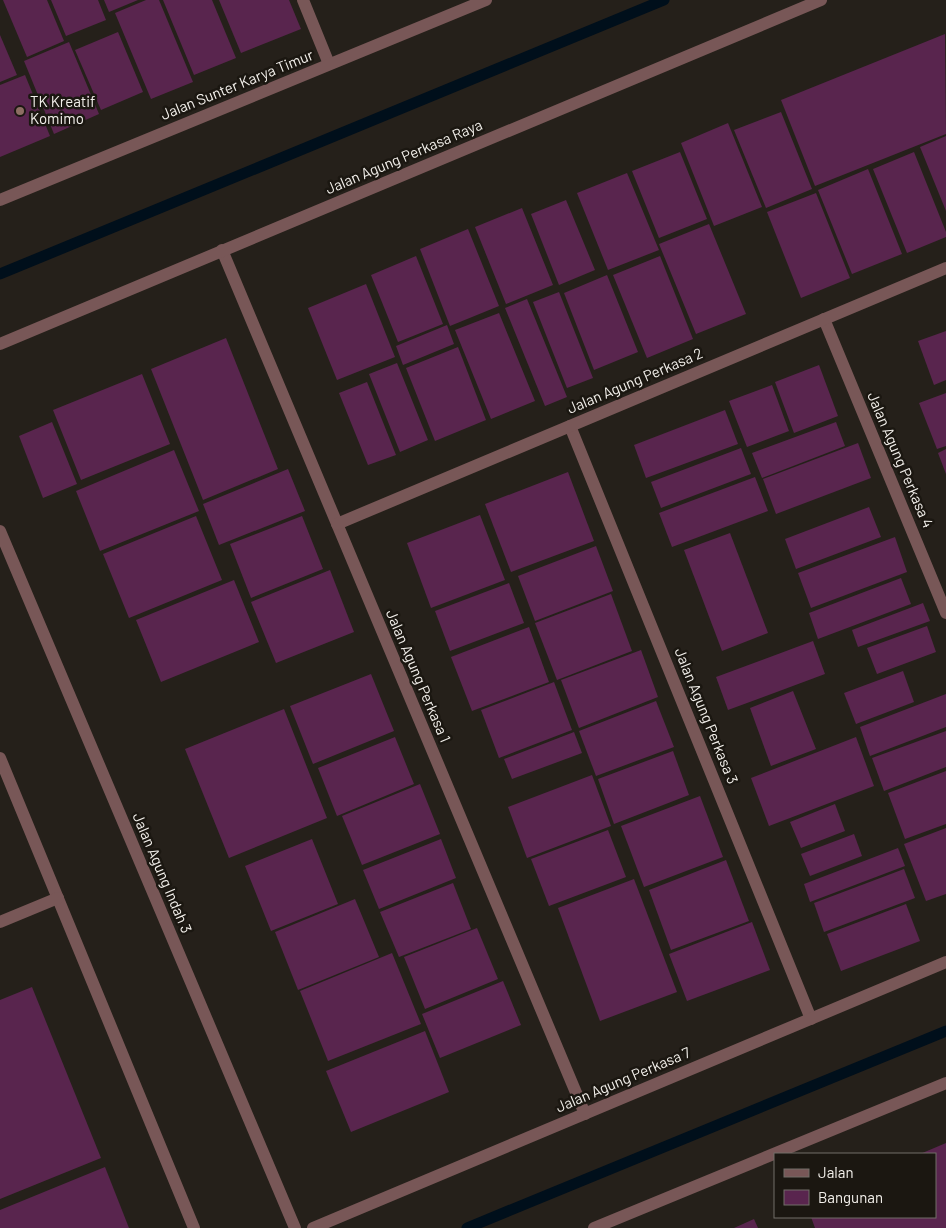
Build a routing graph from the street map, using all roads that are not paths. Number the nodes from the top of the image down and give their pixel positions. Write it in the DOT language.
graph roads {
  1 [pos="303,0"];
  2 [pos="486,0"];
  3 [pos="821,0"];
  4 [pos="329,64"];
  5 [pos="0,200"];
  6 [pos="222,250"];
  7 [pos="946,268"];
  8 [pos="824,319"];
  9 [pos="0,344"];
  10 [pos="570,426"];
  11 [pos="337,524"];
  12 [pos="0,531"];
  13 [pos="946,613"];
  14 [pos="0,758"];
  15 [pos="58,898"];
  16 [pos="0,922"];
  17 [pos="946,962"];
  18 [pos="812,1019"];
  19 [pos="946,1083"];
  20 [pos="585,1114"];
  21 [pos="776,1153"];
  22 [pos="774,1154"];
  23 [pos="194,1228"];
  24 [pos="294,1228"];
  25 [pos="313,1228"];
  26 [pos="594,1228"];
  1 -- 4 [label="street"];
  2 -- 4 [label="street, Jalan Sunter Karya Timur"];
  3 -- 6 [label="street, Jalan Agung Perkasa Raya"];
  4 -- 5 [label="street, Jalan Sunter Karya Timur"];
  6 -- 9 [label="street, Jalan Agung Perkasa Raya"];
  6 -- 11 [label="street, Jalan Agung Perkasa 1"];
  7 -- 8 [label="street, Jalan Agung Perkasa 2"];
  8 -- 10 [label="street, Jalan Agung Perkasa 2"];
  8 -- 13 [label="street, Jalan Agung Perkasa 4"];
  10 -- 11 [label="street, Jalan Agung Perkasa 2"];
  10 -- 18 [label="street, Jalan Agung Perkasa 3"];
  11 -- 20 [label="street, Jalan Agung Perkasa 1"];
  12 -- 24 [label="street, Jalan Agung Indah 3"];
  14 -- 15 [label="street"];
  15 -- 16 [label="street"];
  15 -- 23 [label="street"];
  17 -- 18 [label="street, Jalan Agung Perkasa 7"];
  18 -- 20 [label="street, Jalan Agung Perkasa 7"];
  19 -- 21 [label="street"];
  20 -- 25 [label="street, Jalan Agung Perkasa 7"];
  22 -- 26 [label="street"];
}
